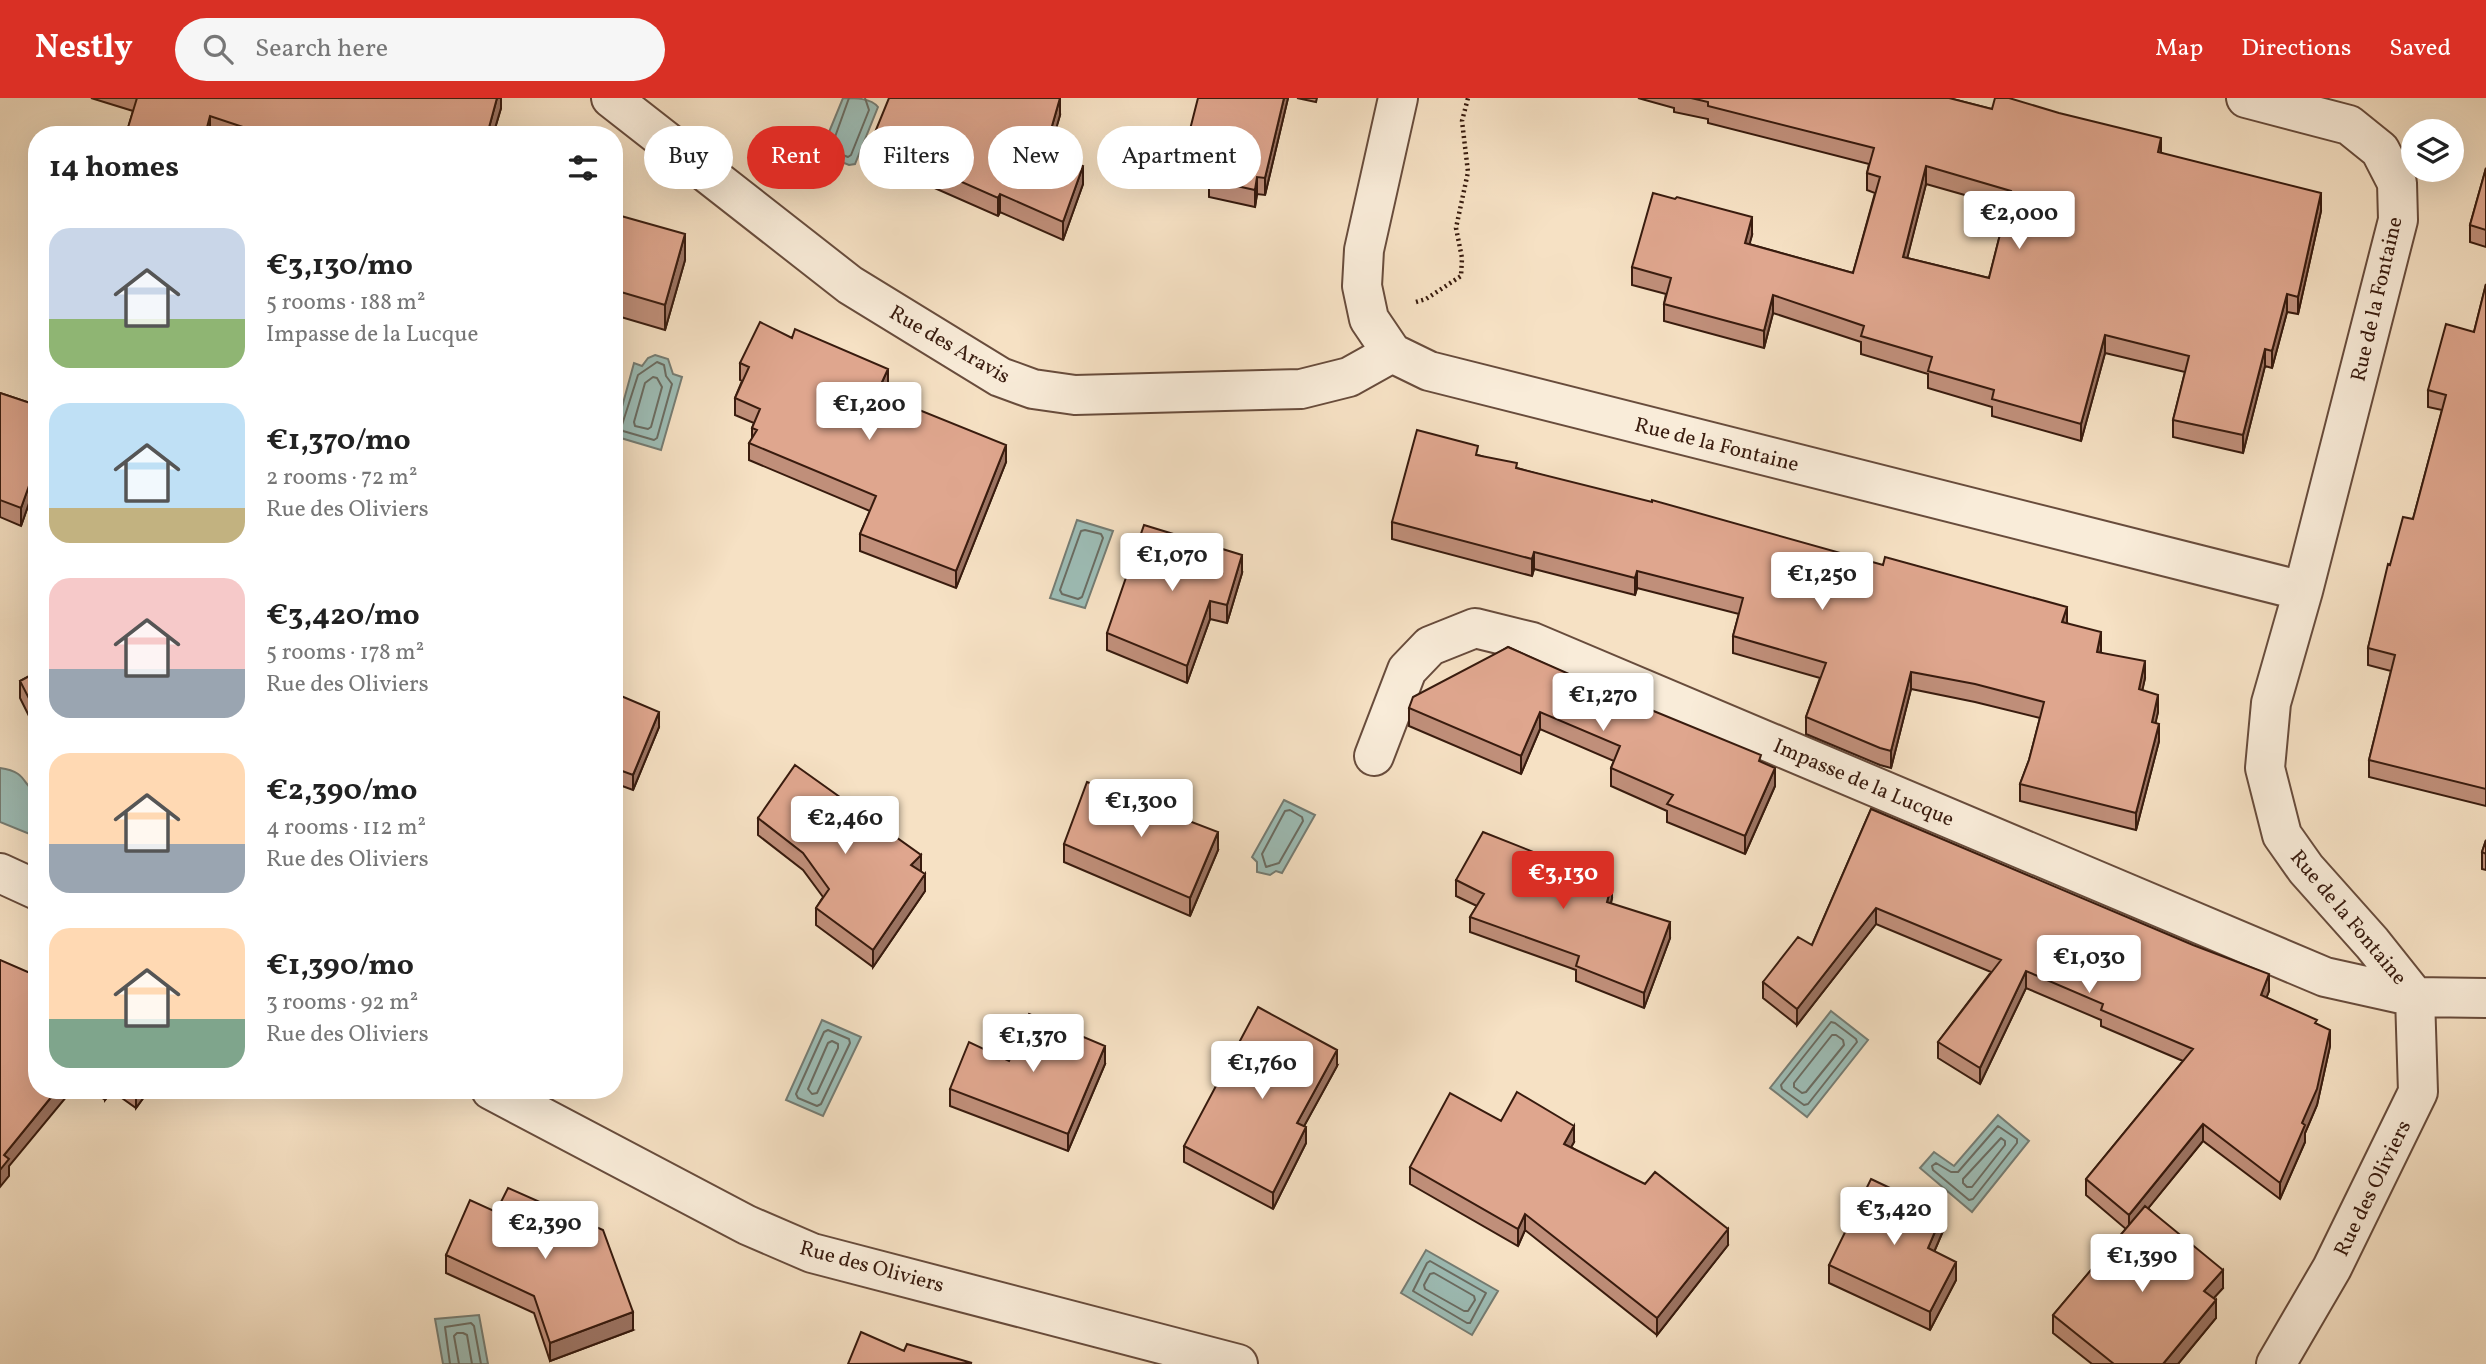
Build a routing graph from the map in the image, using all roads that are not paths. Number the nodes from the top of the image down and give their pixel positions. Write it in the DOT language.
graph roads {
  1 [pos="611,98"];
  2 [pos="1398,98"];
  3 [pos="2246,98"];
  4 [pos="1391,353"];
  5 [pos="2303,591"];
  6 [pos="1374,756"];
  7 [pos="0,873"];
  8 [pos="28,886"];
  9 [pos="2415,997"];
  10 [pos="2486,998"];
  11 [pos="508,1099"];
  12 [pos="1238,1364"];
  13 [pos="2276,1364"];
  1 -- 4 [label="street, Rue des Aravis"];
  2 -- 4 [label="street"];
  3 -- 5 [label="street, Rue de la Fontaine"];
  4 -- 5 [label="street, Rue de la Fontaine"];
  5 -- 9 [label="street, Rue de la Fontaine"];
  6 -- 9 [label="street, Impasse de la Lucque"];
  7 -- 8 [label="street"];
  9 -- 10 [label="street, Impasse de la Lucque"];
  9 -- 13 [label="street, Rue des Oliviers"];
  11 -- 12 [label="street, Rue des Oliviers"];
}
